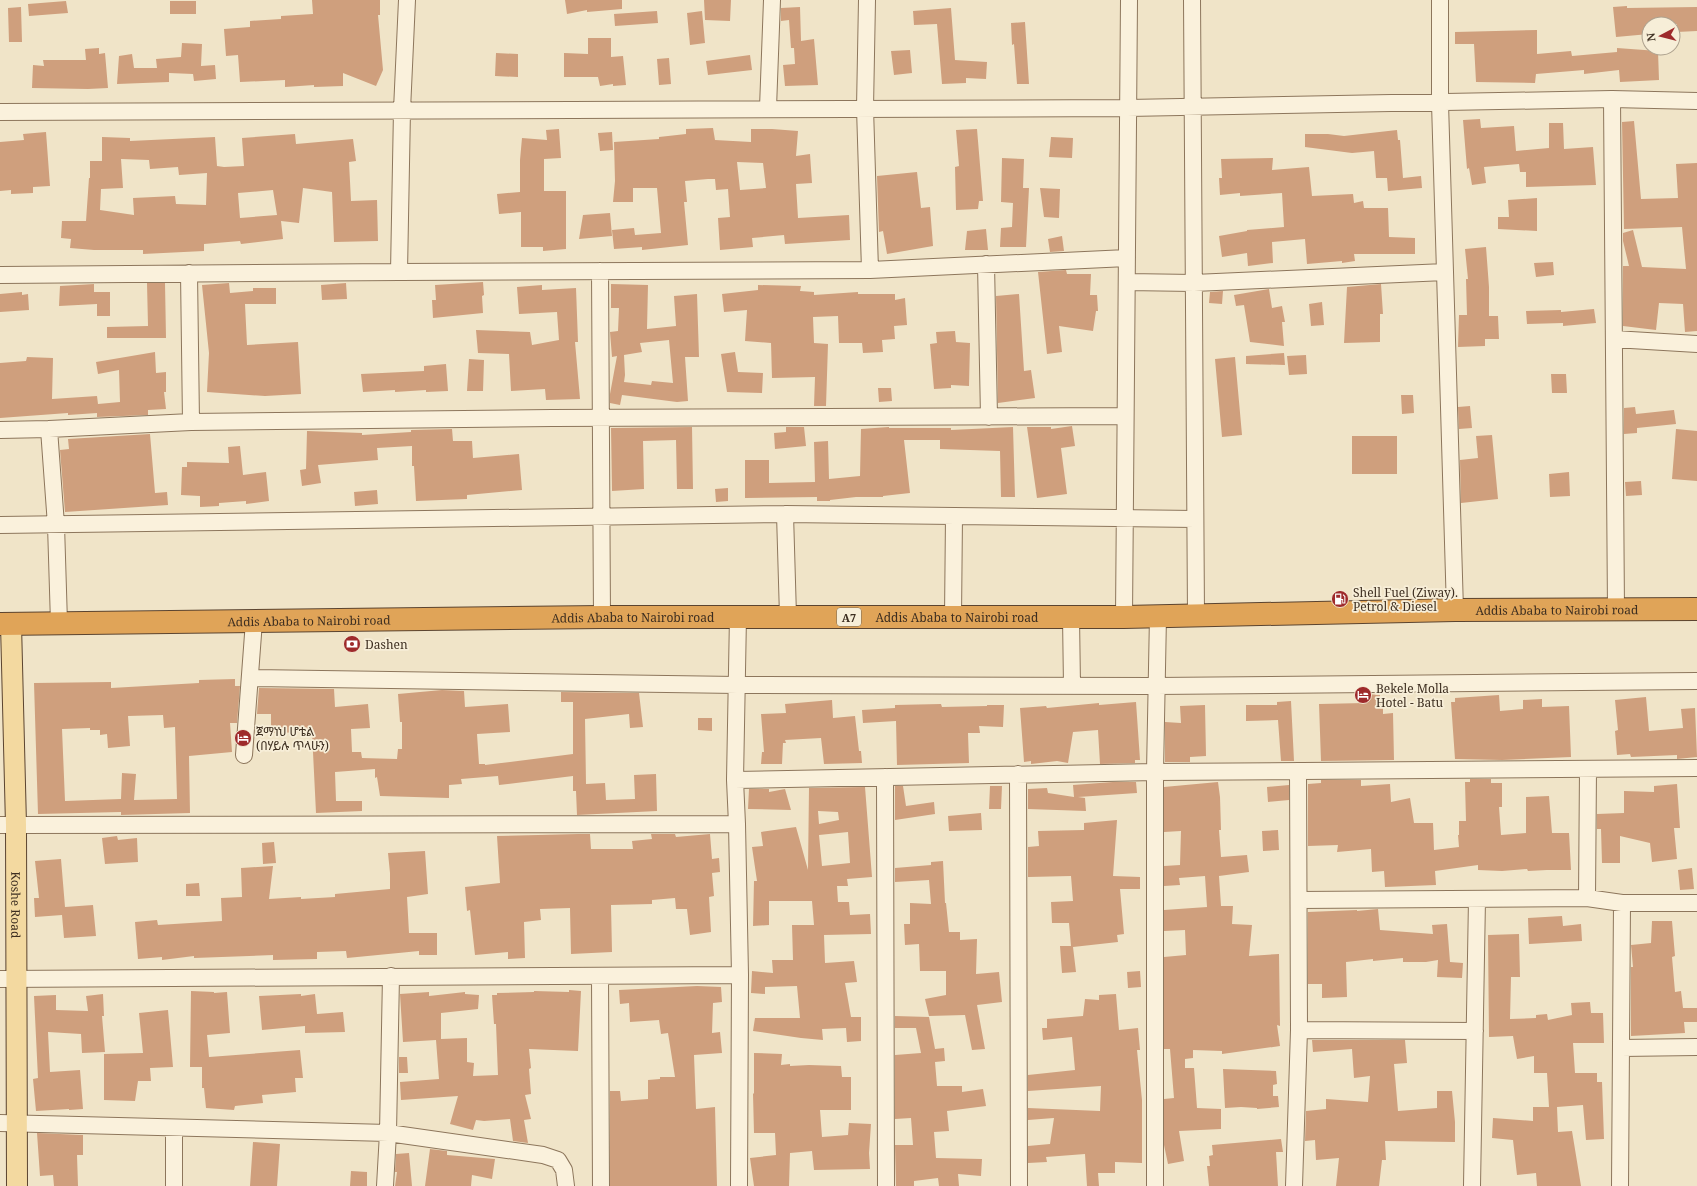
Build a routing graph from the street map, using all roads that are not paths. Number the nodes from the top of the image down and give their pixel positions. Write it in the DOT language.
graph roads {
  1 [pos="407,0"];
  2 [pos="772,0"];
  3 [pos="867,0"];
  4 [pos="1129,0"];
  5 [pos="1192,0"];
  6 [pos="1440,0"];
  7 [pos="1612,99"];
  8 [pos="1697,101"];
  9 [pos="1440,103"];
  10 [pos="1192,107"];
  11 [pos="768,108"];
  12 [pos="865,108"];
  13 [pos="1128,108"];
  14 [pos="402,110"];
  15 [pos="0,112"];
  16 [pos="1127,258"];
  17 [pos="986,264"];
  18 [pos="870,270"];
  19 [pos="600,271"];
  20 [pos="399,272"];
  21 [pos="1445,272"];
  22 [pos="189,273"];
  23 [pos="0,275"];
  24 [pos="1127,282"];
  25 [pos="1194,283"];
  26 [pos="1614,339"];
  27 [pos="1697,344"];
  28 [pos="1125,416"];
  29 [pos="989,417"];
  30 [pos="600,418"];
  31 [pos="192,422"];
  32 [pos="48,429"];
  33 [pos="0,430"];
  34 [pos="785,514"];
  35 [pos="601,516"];
  36 [pos="954,516"];
  37 [pos="1125,518"];
  38 [pos="1195,519"];
  39 [pos="0,525"];
  40 [pos="56,525"];
  41 [pos="1616,609"];
  42 [pos="1697,609"];
  43 [pos="1454,610"];
  44 [pos="1196,615"];
  45 [pos="738,616"];
  46 [pos="788,616"];
  47 [pos="1158,616"];
  48 [pos="602,617"];
  49 [pos="953,617"];
  50 [pos="1071,617"];
  51 [pos="1124,617"];
  52 [pos="254,621"];
  53 [pos="59,623"];
  54 [pos="6,624"];
  55 [pos="251,678"];
  56 [pos="1697,681"];
  57 [pos="737,685"];
  58 [pos="1072,686"];
  59 [pos="1156,686"];
  60 [pos="244,754"];
  61 [pos="1697,768"];
  62 [pos="1588,769"];
  63 [pos="1298,771"];
  64 [pos="1154,772"];
  65 [pos="1018,774"];
  66 [pos="885,777"];
  67 [pos="735,780"];
  68 [pos="737,824"];
  69 [pos="8,825"];
  70 [pos="1587,898"];
  71 [pos="1477,899"];
  72 [pos="1299,900"];
  73 [pos="1622,903"];
  74 [pos="1697,903"];
  75 [pos="740,974"];
  76 [pos="391,976"];
  77 [pos="600,976"];
  78 [pos="8,979"];
  79 [pos="1299,1030"];
  80 [pos="1475,1031"];
  81 [pos="1697,1047"];
  82 [pos="1621,1048"];
  83 [pos="8,1122"];
  84 [pos="174,1128"];
  85 [pos="388,1133"];
  86 [pos="17,1186"];
  87 [pos="174,1186"];
  88 [pos="385,1186"];
  89 [pos="566,1186"];
  90 [pos="602,1186"];
  91 [pos="739,1186"];
  92 [pos="886,1186"];
  93 [pos="1019,1186"];
  94 [pos="1155,1186"];
  95 [pos="1294,1186"];
  96 [pos="1472,1186"];
  97 [pos="1620,1186"];
  1 -- 14 [label="street"];
  2 -- 11 [label="street"];
  3 -- 12 [label="street"];
  4 -- 13 [label="street"];
  5 -- 10 [label="street"];
  6 -- 9 [label="street"];
  7 -- 8 [label="street"];
  7 -- 9 [label="street"];
  7 -- 26 [label="street"];
  9 -- 10 [label="street"];
  9 -- 21 [label="street"];
  10 -- 13 [label="street"];
  10 -- 25 [label="street"];
  11 -- 12 [label="street"];
  11 -- 14 [label="street"];
  12 -- 13 [label="street"];
  12 -- 18 [label="street"];
  13 -- 16 [label="street"];
  14 -- 15 [label="street"];
  14 -- 20 [label="street"];
  16 -- 17 [label="street"];
  16 -- 24 [label="street"];
  17 -- 18 [label="street"];
  17 -- 29 [label="street"];
  18 -- 19 [label="street"];
  19 -- 20 [label="street"];
  19 -- 30 [label="street"];
  20 -- 22 [label="street"];
  21 -- 25 [label="street"];
  21 -- 43 [label="street"];
  22 -- 23 [label="street"];
  22 -- 31 [label="street"];
  24 -- 25 [label="street"];
  24 -- 28 [label="street"];
  25 -- 38 [label="street"];
  26 -- 27 [label="street"];
  26 -- 41 [label="street"];
  28 -- 29 [label="street"];
  28 -- 37 [label="street"];
  29 -- 30 [label="street"];
  30 -- 31 [label="street"];
  30 -- 35 [label="street"];
  31 -- 32 [label="street"];
  32 -- 33 [label="street"];
  32 -- 40 [label="street"];
  34 -- 35 [label="street"];
  34 -- 36 [label="street"];
  34 -- 46 [label="street"];
  35 -- 40 [label="street"];
  35 -- 48 [label="street"];
  36 -- 37 [label="street"];
  36 -- 49 [label="street"];
  37 -- 38 [label="street"];
  37 -- 51 [label="street"];
  38 -- 44 [label="street"];
  39 -- 40 [label="street"];
  40 -- 53 [label="street"];
  41 -- 42 [label="highway, Addis Ababa to Nairobi road / A7"];
  41 -- 43 [label="highway, Addis Ababa to Nairobi road / A7"];
  43 -- 44 [label="highway, Addis Ababa to Nairobi road / A7"];
  44 -- 47 [label="highway, Addis Ababa to Nairobi road / A7"];
  45 -- 46 [label="highway, Addis Ababa to Nairobi road / A7"];
  45 -- 48 [label="highway, Addis Ababa to Nairobi road / A7"];
  45 -- 57 [label="street"];
  46 -- 49 [label="highway, Addis Ababa to Nairobi road / A7"];
  47 -- 51 [label="highway, Addis Ababa to Nairobi road / A7"];
  47 -- 59 [label="street"];
  48 -- 52 [label="highway, Addis Ababa to Nairobi road / A7"];
  49 -- 50 [label="highway, Addis Ababa to Nairobi road / A7"];
  50 -- 51 [label="highway, Addis Ababa to Nairobi road / A7"];
  50 -- 58 [label="street"];
  52 -- 53 [label="highway, Addis Ababa to Nairobi road / A7"];
  52 -- 55 [label="street"];
  53 -- 54 [label="highway, Addis Ababa to Nairobi road / A7"];
  54 -- 69 [label="main road, Koshe Road"];
  55 -- 57 [label="street"];
  55 -- 60 [label="street"];
  56 -- 59 [label="street"];
  57 -- 58 [label="street"];
  57 -- 67 [label="street"];
  58 -- 59 [label="street"];
  59 -- 64 [label="street"];
  61 -- 62 [label="street"];
  62 -- 63 [label="street"];
  62 -- 70 [label="street"];
  63 -- 64 [label="street"];
  63 -- 72 [label="street"];
  64 -- 65 [label="street"];
  64 -- 94 [label="street"];
  65 -- 66 [label="street"];
  65 -- 93 [label="street"];
  66 -- 67 [label="street"];
  66 -- 92 [label="street"];
  67 -- 68 [label="street"];
  68 -- 69 [label="street"];
  68 -- 75 [label="street"];
  69 -- 78 [label="main road, Koshe Road"];
  70 -- 71 [label="street"];
  70 -- 73 [label="street"];
  71 -- 72 [label="street"];
  71 -- 80 [label="street"];
  72 -- 79 [label="street"];
  73 -- 74 [label="street"];
  73 -- 82 [label="street"];
  75 -- 77 [label="street"];
  75 -- 91 [label="street"];
  76 -- 77 [label="street"];
  76 -- 78 [label="street"];
  76 -- 85 [label="street"];
  77 -- 90 [label="street"];
  78 -- 83 [label="main road, Koshe Road"];
  79 -- 80 [label="street"];
  79 -- 95 [label="street"];
  80 -- 96 [label="street"];
  81 -- 82 [label="street"];
  82 -- 97 [label="street"];
  83 -- 84 [label="street"];
  83 -- 86 [label="main road, Koshe Road"];
  84 -- 85 [label="street"];
  84 -- 87 [label="street"];
  85 -- 88 [label="street"];
  85 -- 89 [label="street"];
}
